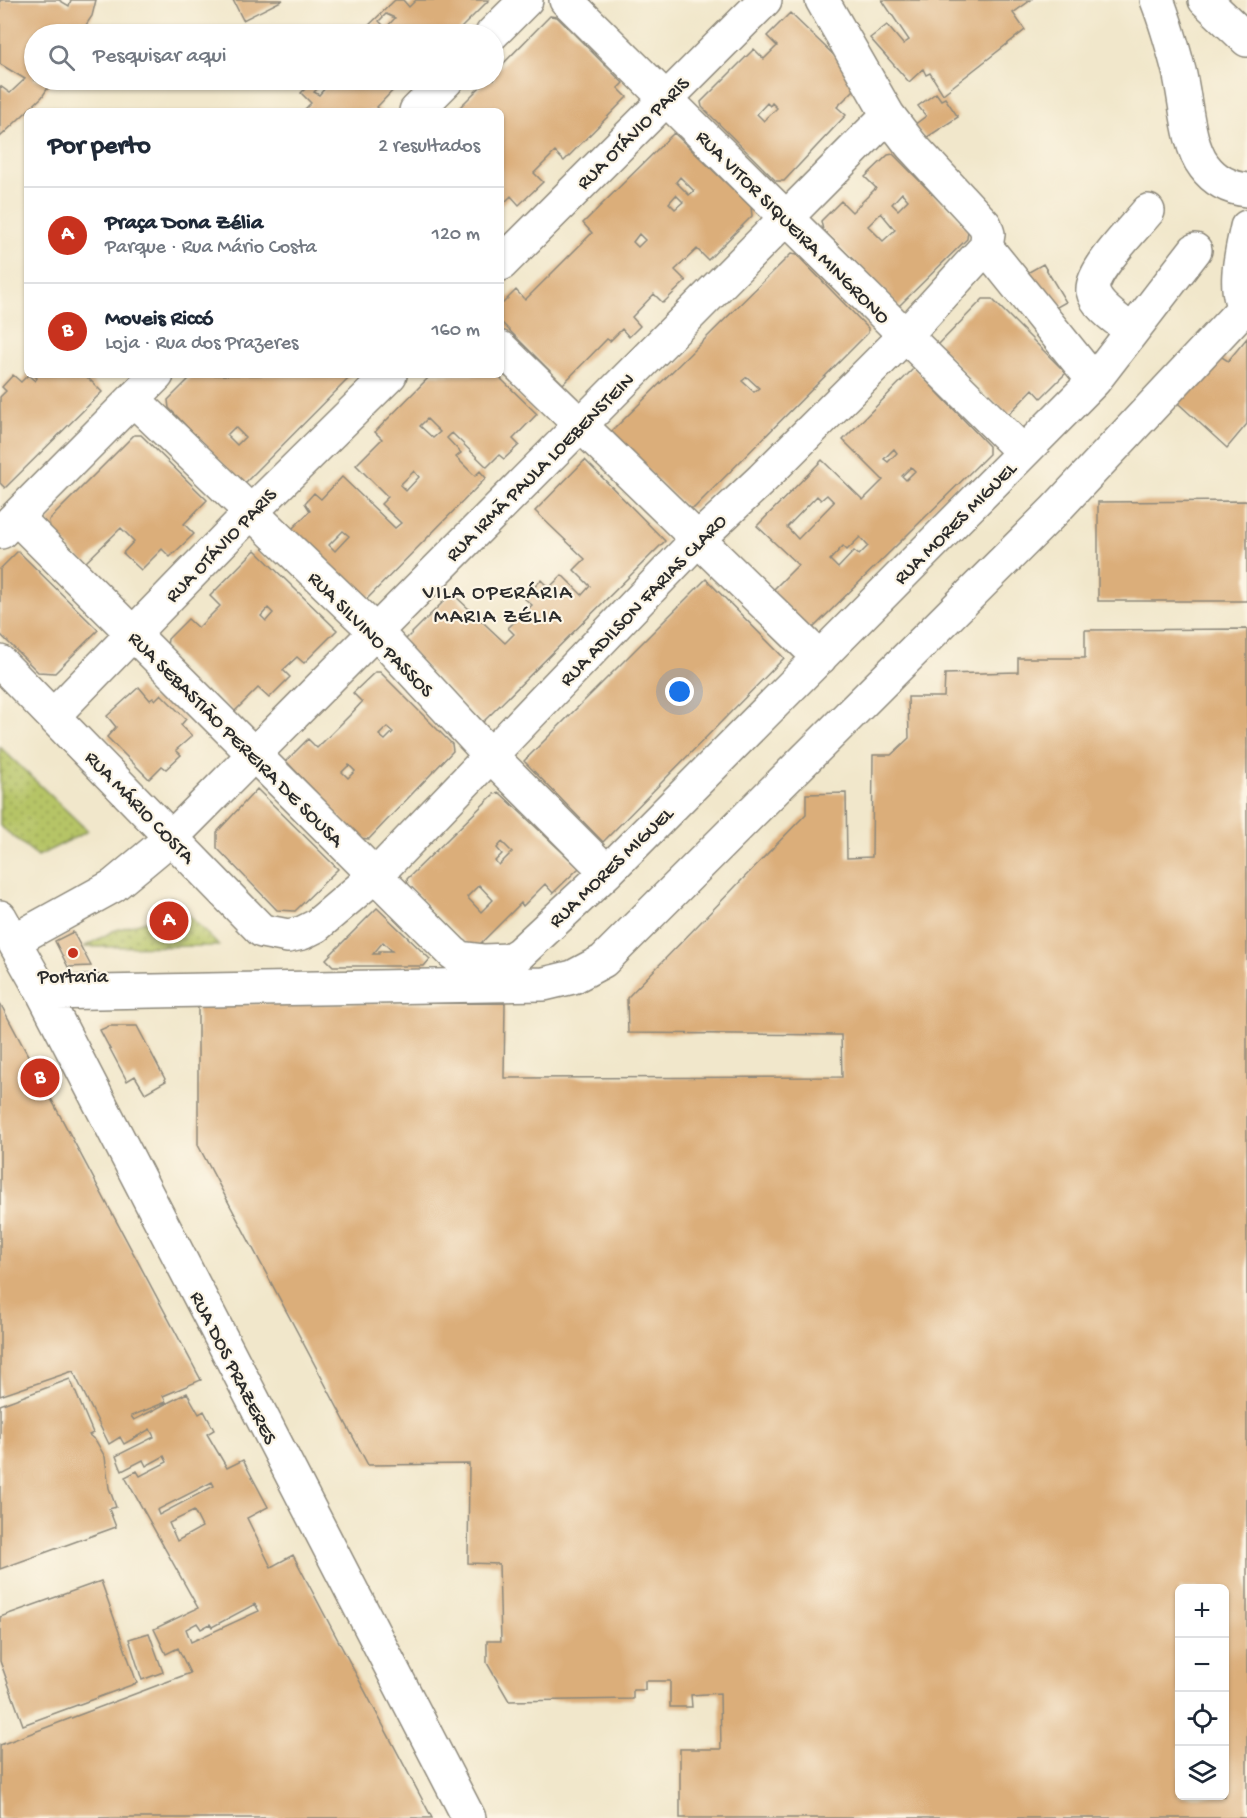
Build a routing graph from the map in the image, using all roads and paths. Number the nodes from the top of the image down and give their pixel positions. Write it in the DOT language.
graph roads {
  1 [pos="526,0"];
  2 [pos="566,0"];
  3 [pos="765,0"];
  4 [pos="822,0"];
  5 [pos="1156,0"];
  6 [pos="1205,0"];
  7 [pos="502,24"];
  8 [pos="1247,39"];
  9 [pos="437,90"];
  10 [pos="665,98"];
  11 [pos="419,108"];
  12 [pos="888,115"];
  13 [pos="1247,190"];
  14 [pos="1148,211"];
  15 [pos="786,218"];
  16 [pos="1247,227"];
  17 [pos="986,247"];
  18 [pos="1196,250"];
  19 [pos="504,261"];
  20 [pos="1245,310"];
  21 [pos="1132,331"];
  22 [pos="905,336"];
  23 [pos="504,351"];
  24 [pos="154,378"];
  25 [pos="387,378"];
  26 [pos="1094,381"];
  27 [pos="133,399"];
  28 [pos="581,424"];
  29 [pos="1023,452"];
  30 [pos="251,512"];
  31 [pos="8,526"];
  32 [pos="699,538"];
  33 [pos="375,631"];
  34 [pos="133,634"];
  35 [pos="820,658"];
  36 [pos="0,662"];
  37 [pos="53,716"];
  38 [pos="254,755"];
  39 [pos="490,755"];
  40 [pos="172,837"];
  41 [pos="607,872"];
  42 [pos="376,875"];
  43 [pos="7,928"];
  44 [pos="288,936"];
  45 [pos="460,958"];
  46 [pos="43,993"];
  47 [pos="468,1818"];
  1 -- 7 [label="street"];
  2 -- 10 [label="street, RUA VITOR SIQUEIRA MINGRONO"];
  3 -- 10 [label="street, RUA OTÁVIO PARIS"];
  4 -- 12 [label="street"];
  5 -- 13 [label="street"];
  6 -- 8 [label="street"];
  9 -- 11 [label="street"];
  10 -- 15 [label="street, RUA VITOR SIQUEIRA MINGRONO"];
  10 -- 19 [label="street, RUA OTÁVIO PARIS"];
  12 -- 15 [label="street, RUA IRMÃ PAULA LOEBENSTEIN"];
  12 -- 17 [label="street"];
  14 -- 21 [label="street"];
  15 -- 22 [label="street, RUA VITOR SIQUEIRA MINGRONO"];
  15 -- 28 [label="street, RUA IRMÃ PAULA LOEBENSTEIN"];
  16 -- 20 [label="street"];
  17 -- 22 [label="street, RUA ADILSON FARIAS CLARO"];
  17 -- 26 [label="street"];
  18 -- 21 [label="street, RUA MORES MIGUEL"];
  20 -- 46 [label="street"];
  21 -- 26 [label="street, RUA MORES MIGUEL"];
  22 -- 29 [label="street, RUA VITOR SIQUEIRA MINGRONO"];
  22 -- 32 [label="street, RUA ADILSON FARIAS CLARO"];
  23 -- 28 [label="street"];
  24 -- 27 [label="street"];
  25 -- 30 [label="street, RUA OTÁVIO PARIS"];
  26 -- 29 [label="street, RUA MORES MIGUEL"];
  27 -- 30 [label="street, RUA SILVINO PASSOS"];
  27 -- 31 [label="street"];
  28 -- 32 [label="street"];
  28 -- 33 [label="street, RUA IRMÃ PAULA LOEBENSTEIN"];
  29 -- 35 [label="street, RUA MORES MIGUEL"];
  30 -- 33 [label="street, RUA SILVINO PASSOS"];
  30 -- 34 [label="street, RUA OTÁVIO PARIS"];
  31 -- 34 [label="street, RUA SEBASTIÃO PEREIRA DE SOUSA"];
  32 -- 35 [label="street"];
  32 -- 39 [label="street, RUA ADILSON FARIAS CLARO"];
  33 -- 38 [label="street, RUA IRMÃ PAULA LOEBENSTEIN"];
  33 -- 39 [label="street, RUA SILVINO PASSOS"];
  34 -- 37 [label="street, RUA OTÁVIO PARIS"];
  34 -- 38 [label="street, RUA SEBASTIÃO PEREIRA DE SOUSA"];
  35 -- 41 [label="street, RUA MORES MIGUEL"];
  36 -- 37 [label="street, RUA MÁRIO COSTA"];
  37 -- 40 [label="street, RUA MÁRIO COSTA"];
  38 -- 40 [label="street, RUA IRMÃ PAULA LOEBENSTEIN"];
  38 -- 42 [label="street, RUA SEBASTIÃO PEREIRA DE SOUSA"];
  39 -- 41 [label="street, RUA SILVINO PASSOS"];
  39 -- 42 [label="street, RUA ADILSON FARIAS CLARO"];
  40 -- 43 [label="street, RUA IRMÃ PAULA LOEBENSTEIN"];
  40 -- 44 [label="street, RUA MÁRIO COSTA"];
  41 -- 45 [label="street, RUA MORES MIGUEL"];
  42 -- 44 [label="street, RUA ADILSON FARIAS CLARO"];
  42 -- 45 [label="street, RUA SEBASTIÃO PEREIRA DE SOUSA"];
  43 -- 46 [label="street, RUA DOS PRAZERES"];
  46 -- 47 [label="street, RUA DOS PRAZERES"];
}
